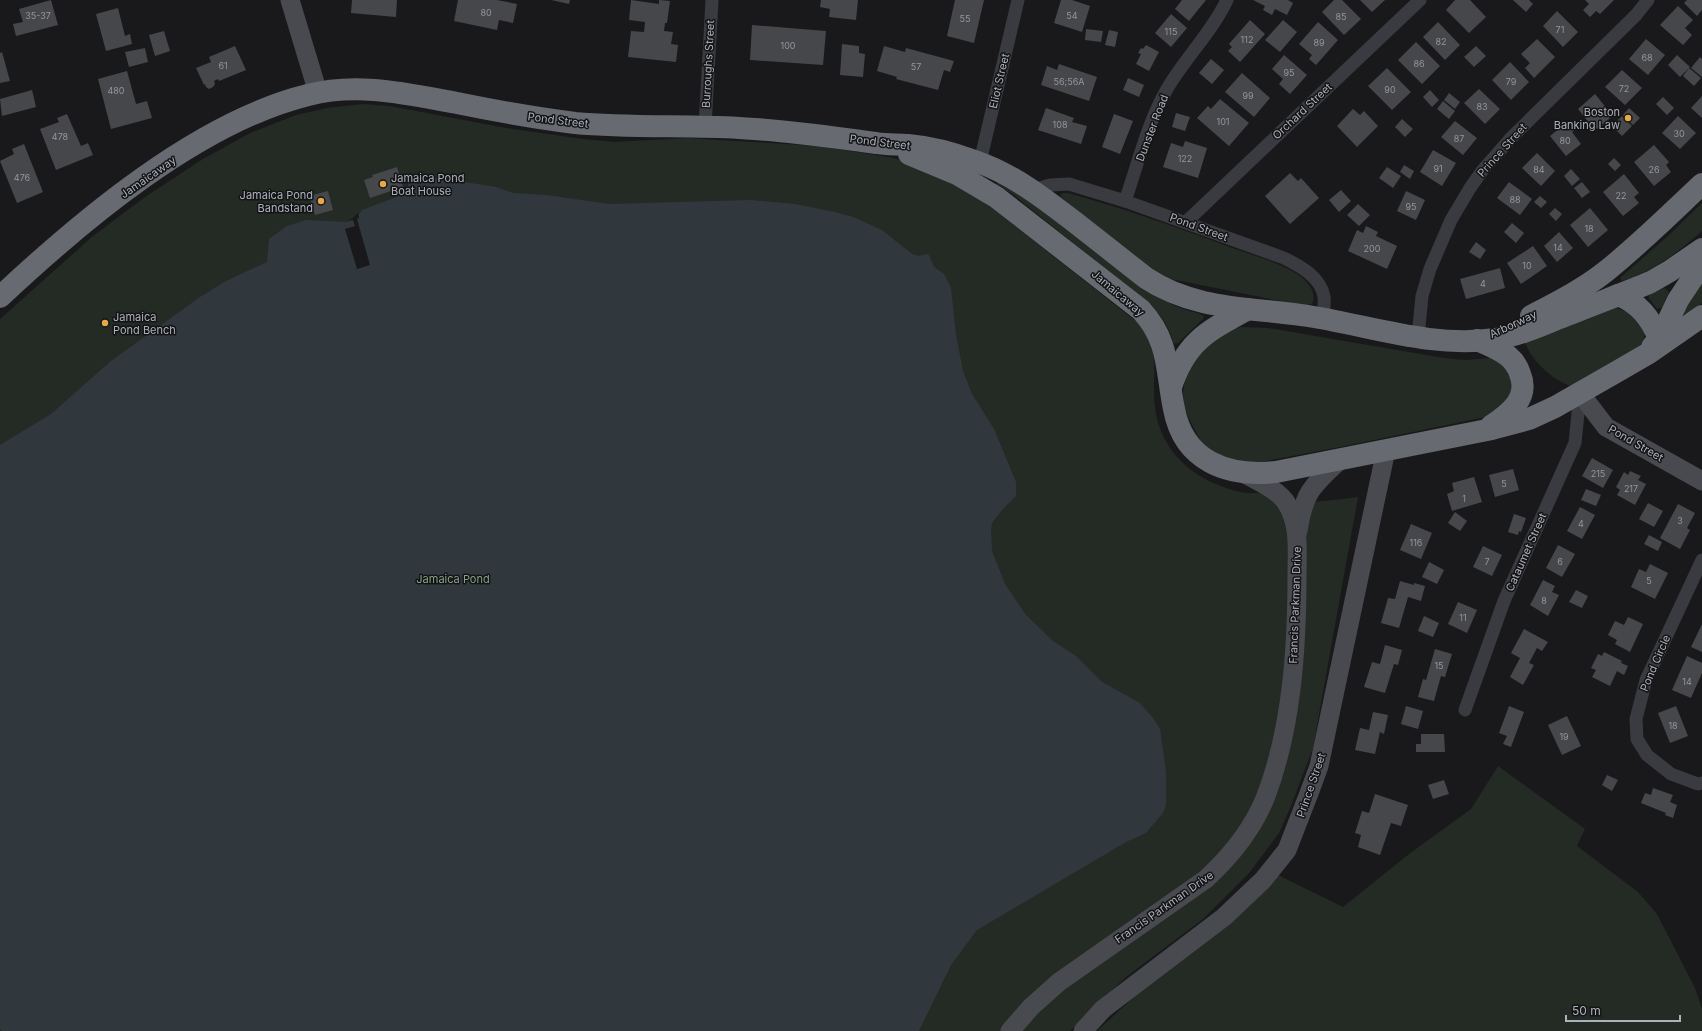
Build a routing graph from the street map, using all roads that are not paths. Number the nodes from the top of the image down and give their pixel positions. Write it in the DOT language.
graph roads {
  1 [pos="290,0"];
  2 [pos="712,0"];
  3 [pos="1018,0"];
  4 [pos="1227,0"];
  5 [pos="1420,0"];
  6 [pos="1648,0"];
  7 [pos="318,93"];
  8 [pos="705,127"];
  9 [pos="878,144"];
  10 [pos="980,162"];
  11 [pos="1702,184"];
  12 [pos="1033,190"];
  13 [pos="1125,201"];
  14 [pos="1186,222"];
  15 [pos="1702,249"];
  16 [pos="1702,264"];
  17 [pos="1618,295"];
  18 [pos="0,297"];
  19 [pos="1248,309"];
  20 [pos="1702,316"];
  21 [pos="1323,319"];
  22 [pos="1418,337"];
  23 [pos="1659,338"];
  24 [pos="1477,340"];
  25 [pos="1632,363"];
  26 [pos="1171,388"];
  27 [pos="1580,393"];
  28 [pos="1483,431"];
  29 [pos="1386,450"];
  30 [pos="1340,460"];
  31 [pos="1243,473"];
  32 [pos="1702,481"];
  33 [pos="1297,539"];
  34 [pos="1702,560"];
  35 [pos="1465,710"];
  36 [pos="1702,783"];
  37 [pos="1010,1031"];
  38 [pos="1083,1031"];
  1 -- 7 [label="main road"];
  2 -- 8 [label="street, Burroughs Street"];
  3 -- 10 [label="street, Eliot Street"];
  4 -- 13 [label="street, Dunster Road"];
  5 -- 14 [label="street, Orchard Street"];
  6 -- 22 [label="street, Prince Street"];
  7 -- 8 [label="highway, Pond Street"];
  7 -- 18 [label="highway, Jamaicaway"];
  8 -- 9 [label="highway, Pond Street"];
  9 -- 10 [label="highway, Pond Street"];
  9 -- 26 [label="highway, Jamaicaway"];
  10 -- 12 [label="highway, Pond Street"];
  11 -- 24 [label="highway, Arborway"];
  12 -- 13 [label="street, Pond Street"];
  12 -- 19 [label="highway"];
  13 -- 14 [label="street, Pond Street"];
  14 -- 21 [label="street, Pond Street"];
  15 -- 17 [label="highway, Arborway"];
  16 -- 23 [label="highway"];
  17 -- 23 [label="highway"];
  17 -- 24 [label="highway, Arborway"];
  19 -- 21 [label="highway"];
  19 -- 26 [label="highway"];
  20 -- 25 [label="highway"];
  21 -- 22 [label="highway"];
  22 -- 24 [label="highway"];
  23 -- 25 [label="highway"];
  24 -- 28 [label="highway"];
  25 -- 27 [label="highway"];
  26 -- 31 [label="highway, Jamaicaway"];
  27 -- 28 [label="highway"];
  27 -- 32 [label="main road, Pond Street"];
  27 -- 35 [label="street, Cataumet Street"];
  28 -- 29 [label="highway"];
  29 -- 30 [label="highway, Jamaicaway"];
  29 -- 38 [label="main road, Prince Street"];
  30 -- 31 [label="highway, Jamaicaway"];
  30 -- 33 [label="main road, Francis Parkman Drive"];
  31 -- 33 [label="main road, Francis Parkman Drive"];
  33 -- 37 [label="main road, Francis Parkman Drive"];
  34 -- 36 [label="street, Pond Circle"];
}
